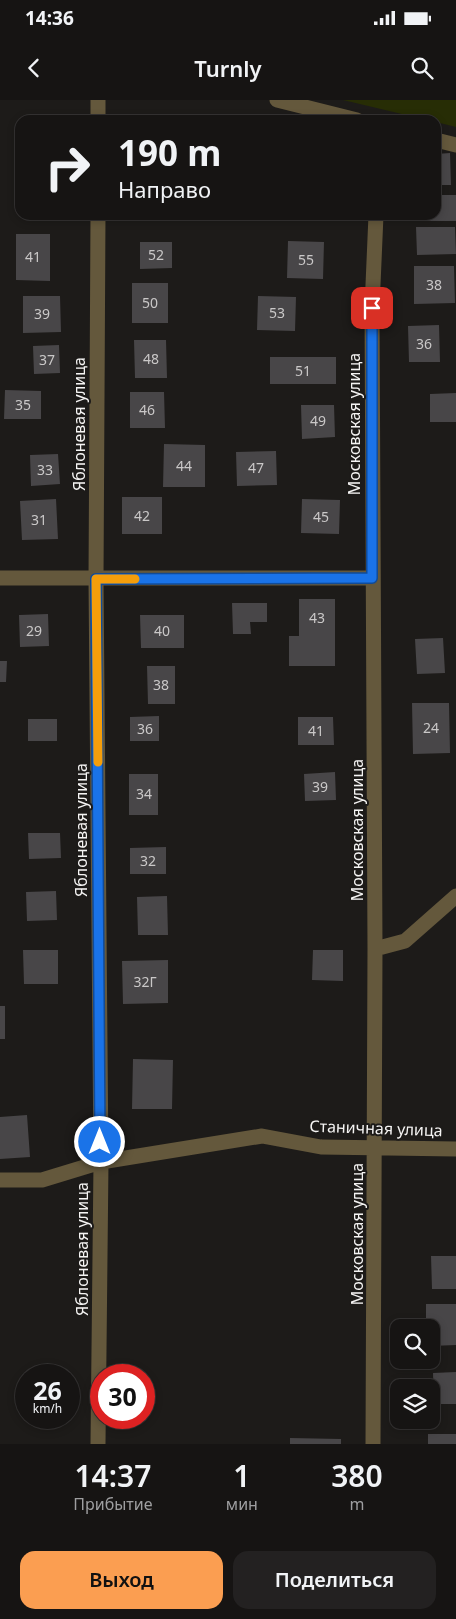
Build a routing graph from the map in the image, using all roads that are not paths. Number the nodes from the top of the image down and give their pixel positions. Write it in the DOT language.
graph roads {
  1 [pos="98,100"];
  2 [pos="277,100"];
  3 [pos="98,115"];
  4 [pos="337,115"];
  5 [pos="441,141"];
  6 [pos="456,145"];
  7 [pos="98,220"];
  8 [pos="376,220"];
  9 [pos="0,578"];
  10 [pos="372,578"];
  11 [pos="96,579"];
  12 [pos="456,896"];
  13 [pos="375,949"];
  14 [pos="374,1147"];
  15 [pos="456,1149"];
  16 [pos="101,1162"];
  17 [pos="0,1180"];
  18 [pos="98,1444"];
  19 [pos="373,1444"];
  1 -- 3 [label="street"];
  2 -- 4 [label="street"];
  5 -- 6 [label="street"];
  7 -- 11 [label="street, Яблоневая улица"];
  8 -- 10 [label="street, Московская улица"];
  9 -- 11 [label="street"];
  10 -- 11 [label="street"];
  10 -- 13 [label="street, Московская улица"];
  11 -- 16 [label="street, Яблоневая улица"];
  12 -- 13 [label="street"];
  13 -- 14 [label="street, Московская улица"];
  14 -- 15 [label="street, Станичная улица"];
  14 -- 16 [label="street, Станичная улица"];
  14 -- 19 [label="street, Московская улица"];
  16 -- 17 [label="street, Станичная улица"];
  16 -- 18 [label="street, Яблоневая улица"];
}
